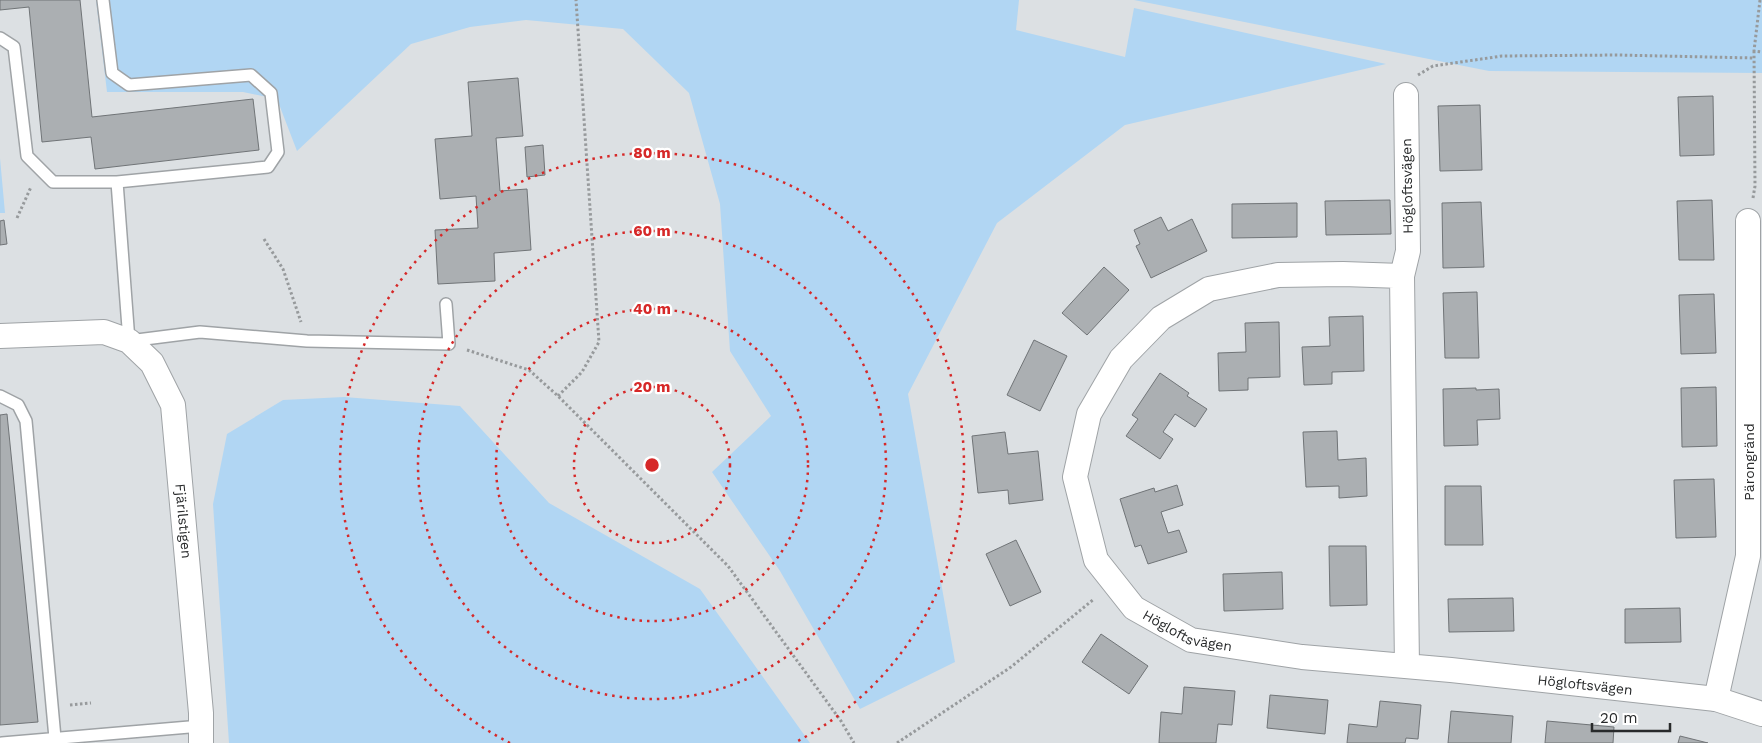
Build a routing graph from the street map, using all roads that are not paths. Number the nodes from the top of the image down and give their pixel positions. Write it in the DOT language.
graph roads {
  1 [pos="103,0"];
  2 [pos="0,38"];
  3 [pos="1406,95"];
  4 [pos="117,182"];
  5 [pos="1748,221"];
  6 [pos="1402,276"];
  7 [pos="446,304"];
  8 [pos="0,336"];
  9 [pos="129,341"];
  10 [pos="0,396"];
  11 [pos="1407,666"];
  12 [pos="1716,699"];
  13 [pos="1762,714"];
  14 [pos="201,735"];
  15 [pos="55,738"];
  16 [pos="2,743"];
  1 -- 4 [label="lane"];
  2 -- 4 [label="lane"];
  3 -- 6 [label="street, Högloftsvägen"];
  4 -- 9 [label="lane"];
  5 -- 12 [label="street, Pärongränd"];
  6 -- 11 [label="street, Högloftsvägen"];
  6 -- 11 [label="street, Högloftsvägen"];
  7 -- 9 [label="lane"];
  8 -- 9 [label="street, Fjärilstigen"];
  9 -- 14 [label="street, Fjärilstigen"];
  10 -- 15 [label="lane"];
  11 -- 12 [label="street, Högloftsvägen"];
  12 -- 13 [label="street, Högloftsvägen"];
  14 -- 15 [label="lane"];
  15 -- 16 [label="lane"];
}
